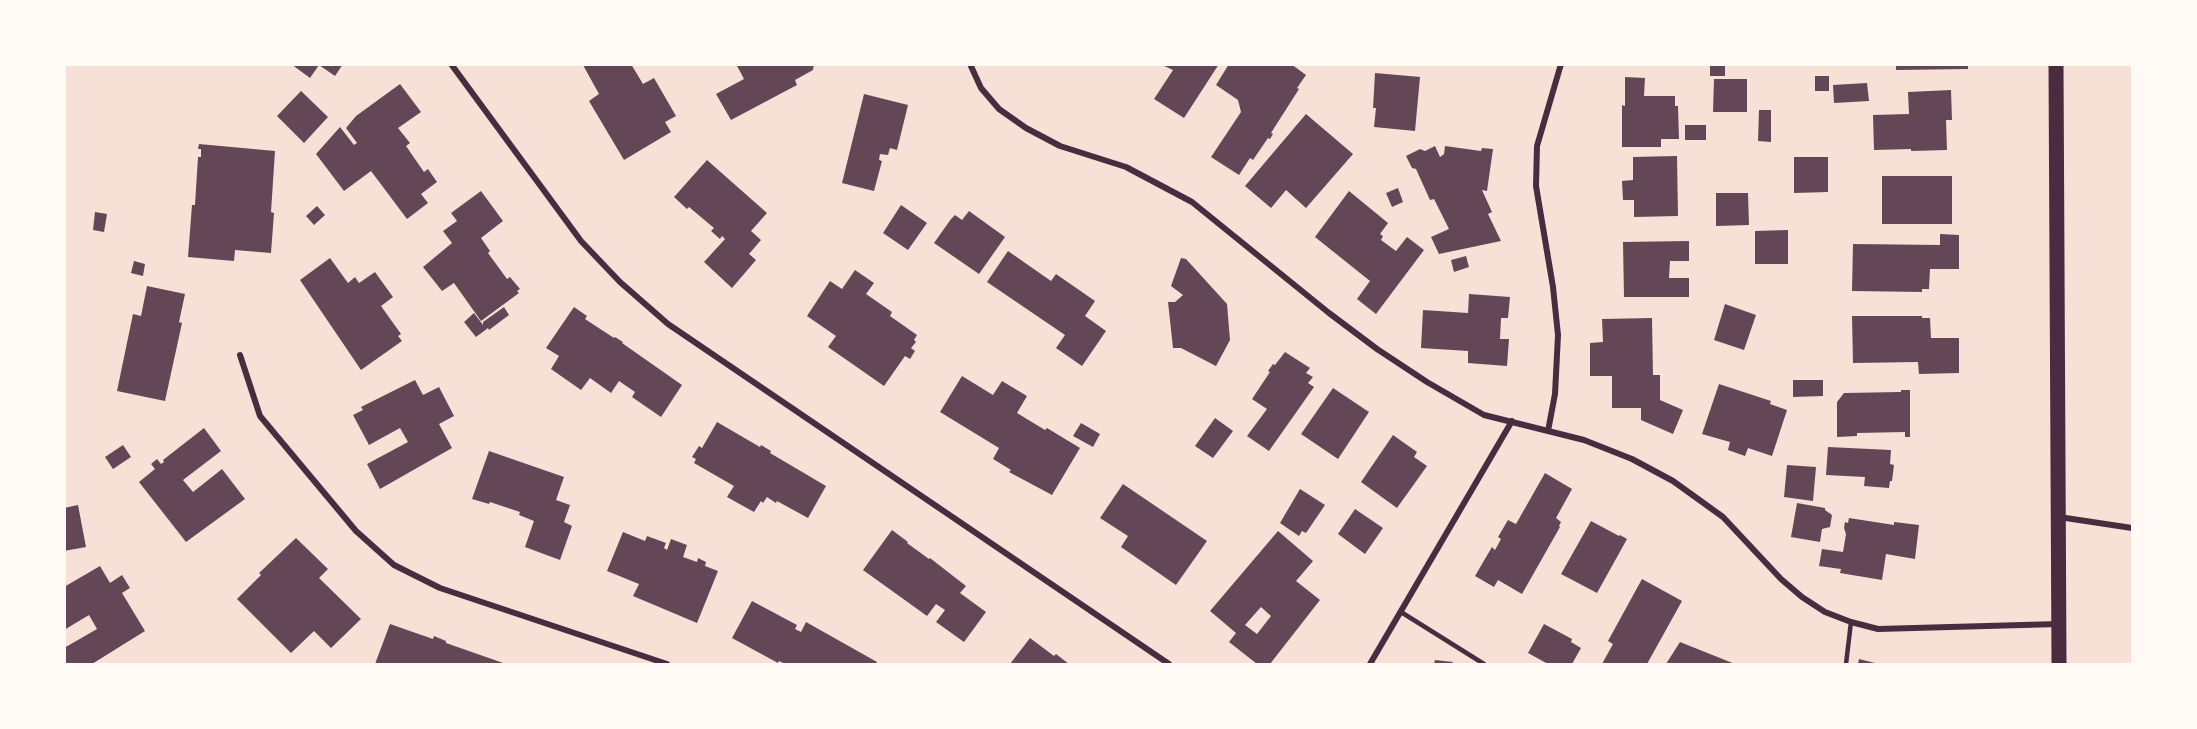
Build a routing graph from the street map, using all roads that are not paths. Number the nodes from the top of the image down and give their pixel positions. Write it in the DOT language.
graph roads {
  1 [pos="451,64"];
  2 [pos="970,64"];
  3 [pos="1561,64"];
  4 [pos="2056,64"];
  5 [pos="240,355"];
  6 [pos="1512,421"];
  7 [pos="1548,430"];
  8 [pos="2058,517"];
  9 [pos="2133,528"];
  10 [pos="1401,612"];
  11 [pos="1851,622"];
  12 [pos="2060,624"];
  13 [pos="667,664"];
  14 [pos="1168,664"];
  15 [pos="1370,664"];
  16 [pos="1485,664"];
  17 [pos="1846,664"];
  18 [pos="2059,664"];
  1 -- 14 [label="street"];
  2 -- 6 [label="street"];
  3 -- 7 [label="street"];
  4 -- 8 [label="main road"];
  5 -- 13 [label="street"];
  6 -- 7 [label="street"];
  6 -- 10 [label="street"];
  7 -- 11 [label="street"];
  8 -- 9 [label="street"];
  8 -- 12 [label="main road"];
  10 -- 15 [label="street"];
  10 -- 16 [label="lane"];
  11 -- 12 [label="street"];
  11 -- 17 [label="lane"];
  12 -- 18 [label="main road"];
}
